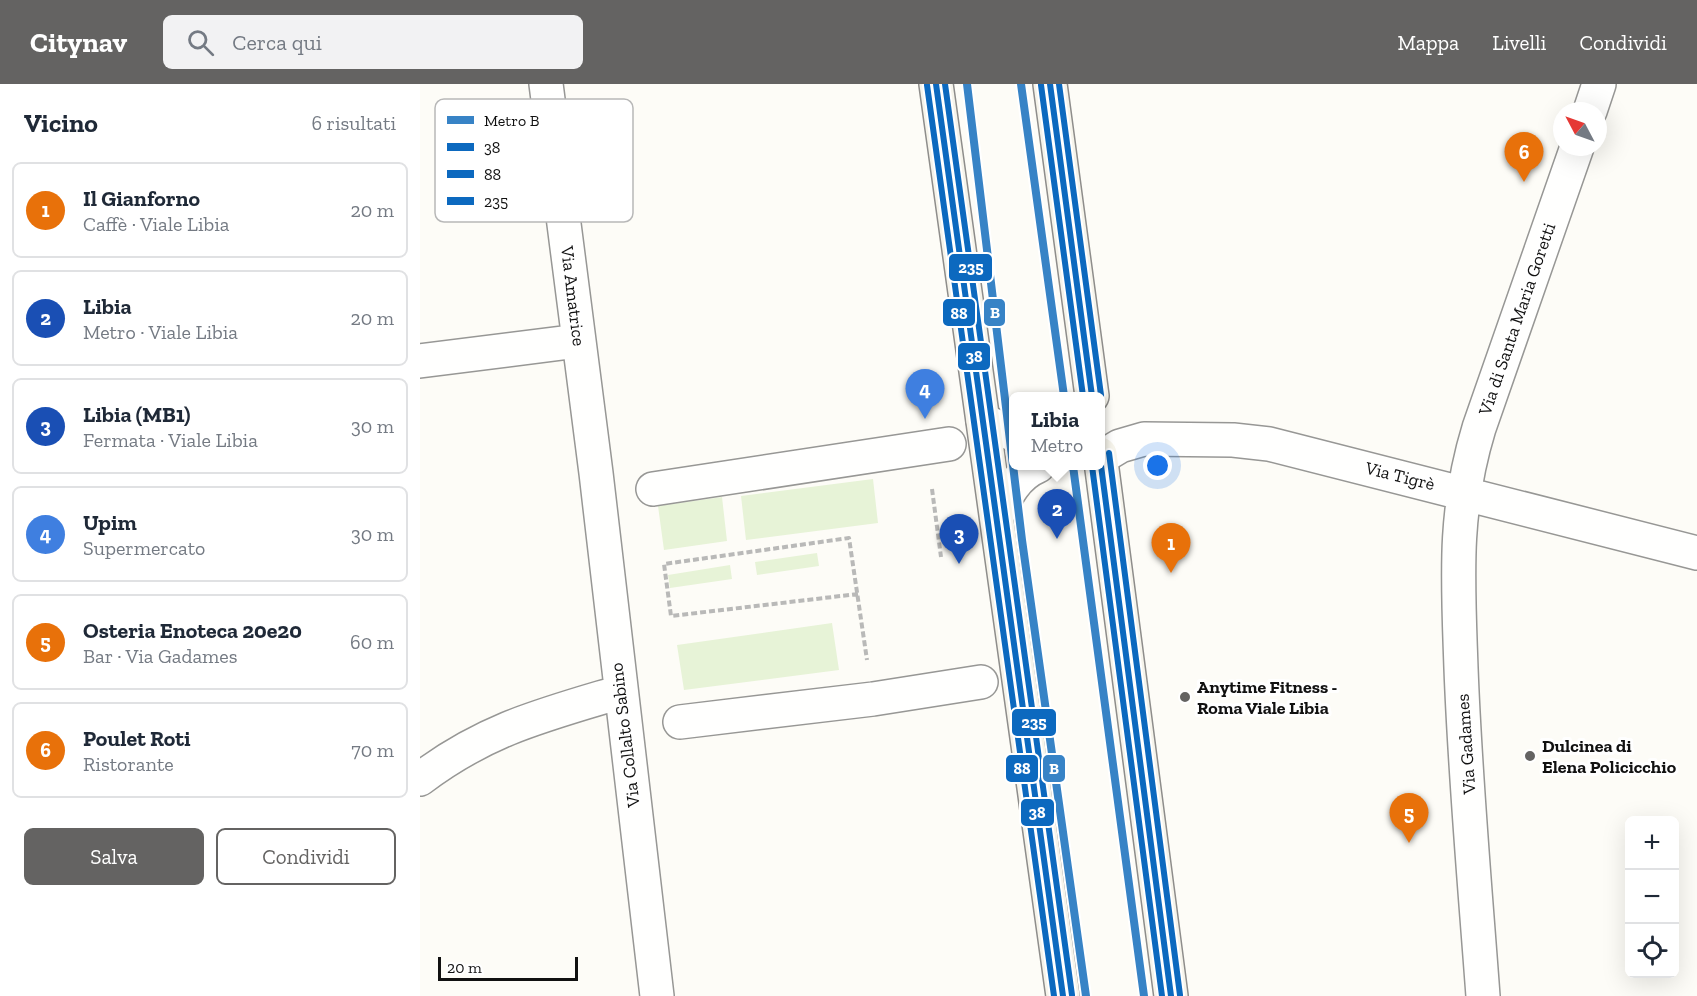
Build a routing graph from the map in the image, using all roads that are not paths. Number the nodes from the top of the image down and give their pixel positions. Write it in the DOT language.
graph roads {
  1 [pos="546,84"];
  2 [pos="936,84"];
  3 [pos="1050,84"];
  4 [pos="1599,84"];
  5 [pos="548,99"];
  6 [pos="1593,102"];
  7 [pos="1574,156"];
  8 [pos="563,222"];
  9 [pos="578,342"];
  10 [pos="420,361"];
  11 [pos="1091,392"];
  12 [pos="983,420"];
  13 [pos="1009,433"];
  14 [pos="949,444"];
  15 [pos="1105,455"];
  16 [pos="1031,470"];
  17 [pos="1103,470"];
  18 [pos="596,473"];
  19 [pos="653,489"];
  20 [pos="1462,492"];
  21 [pos="997,516"];
  22 [pos="1697,553"];
  23 [pos="981,682"];
  24 [pos="620,692"];
  25 [pos="680,722"];
  26 [pos="420,779"];
  27 [pos="657,996"];
  28 [pos="1063,996"];
  29 [pos="1172,996"];
  30 [pos="1483,996"];
  1 -- 5 [label="street, Via Amatrice"];
  2 -- 12 [label="street"];
  3 -- 11 [label="street"];
  4 -- 6 [label="street"];
  7 -- 20 [label="street, Via di Santa Maria Goretti"];
  8 -- 9 [label="street, Via Amatrice"];
  9 -- 10 [label="street"];
  9 -- 18 [label="street, Via Amatrice"];
  12 -- 13 [label="street"];
  12 -- 21 [label="street"];
  14 -- 19 [label="street"];
  15 -- 20 [label="street, Via Tigrè"];
  16 -- 21 [label="street"];
  17 -- 29 [label="street"];
  18 -- 24 [label="street, Via Collalto Sabino"];
  20 -- 22 [label="street, Via Tigrè"];
  20 -- 30 [label="street, Via Gadames"];
  21 -- 28 [label="street"];
  23 -- 25 [label="street"];
  24 -- 26 [label="street"];
  24 -- 27 [label="street, Via Collalto Sabino"];
}
